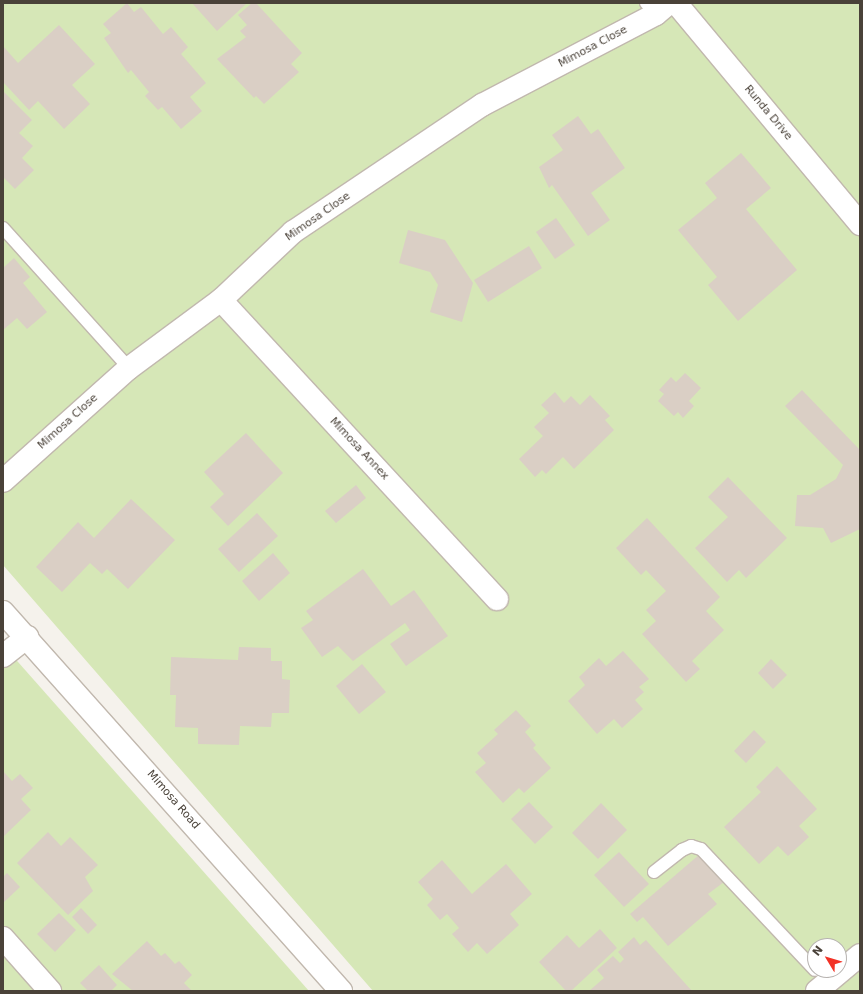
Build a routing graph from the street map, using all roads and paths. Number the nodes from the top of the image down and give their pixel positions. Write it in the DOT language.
graph roads {
  1 [pos="676,3"];
  2 [pos="657,7"];
  3 [pos="860,224"];
  4 [pos="3,228"];
  5 [pos="221,300"];
  6 [pos="129,368"];
  7 [pos="3,481"];
  8 [pos="497,599"];
  9 [pos="4,616"];
  10 [pos="15,646"];
  11 [pos="654,872"];
  12 [pos="3,938"];
  13 [pos="860,955"];
  14 [pos="847,962"];
  15 [pos="807,965"];
  16 [pos="50,991"];
  17 [pos="341,991"];
  1 -- 3 [label="street, Runda Drive"];
  2 -- 5 [label="street, Mimosa Close"];
  4 -- 6 [label="lane"];
  5 -- 6 [label="street, Mimosa Close"];
  5 -- 8 [label="street, Mimosa Annex"];
  6 -- 7 [label="street, Mimosa Close"];
  9 -- 10 [label="street, Mimosa Road"];
  10 -- 17 [label="street, Mimosa Road"];
  11 -- 15 [label="lane"];
  12 -- 16 [label="street"];
  13 -- 14 [label="street"];
}
